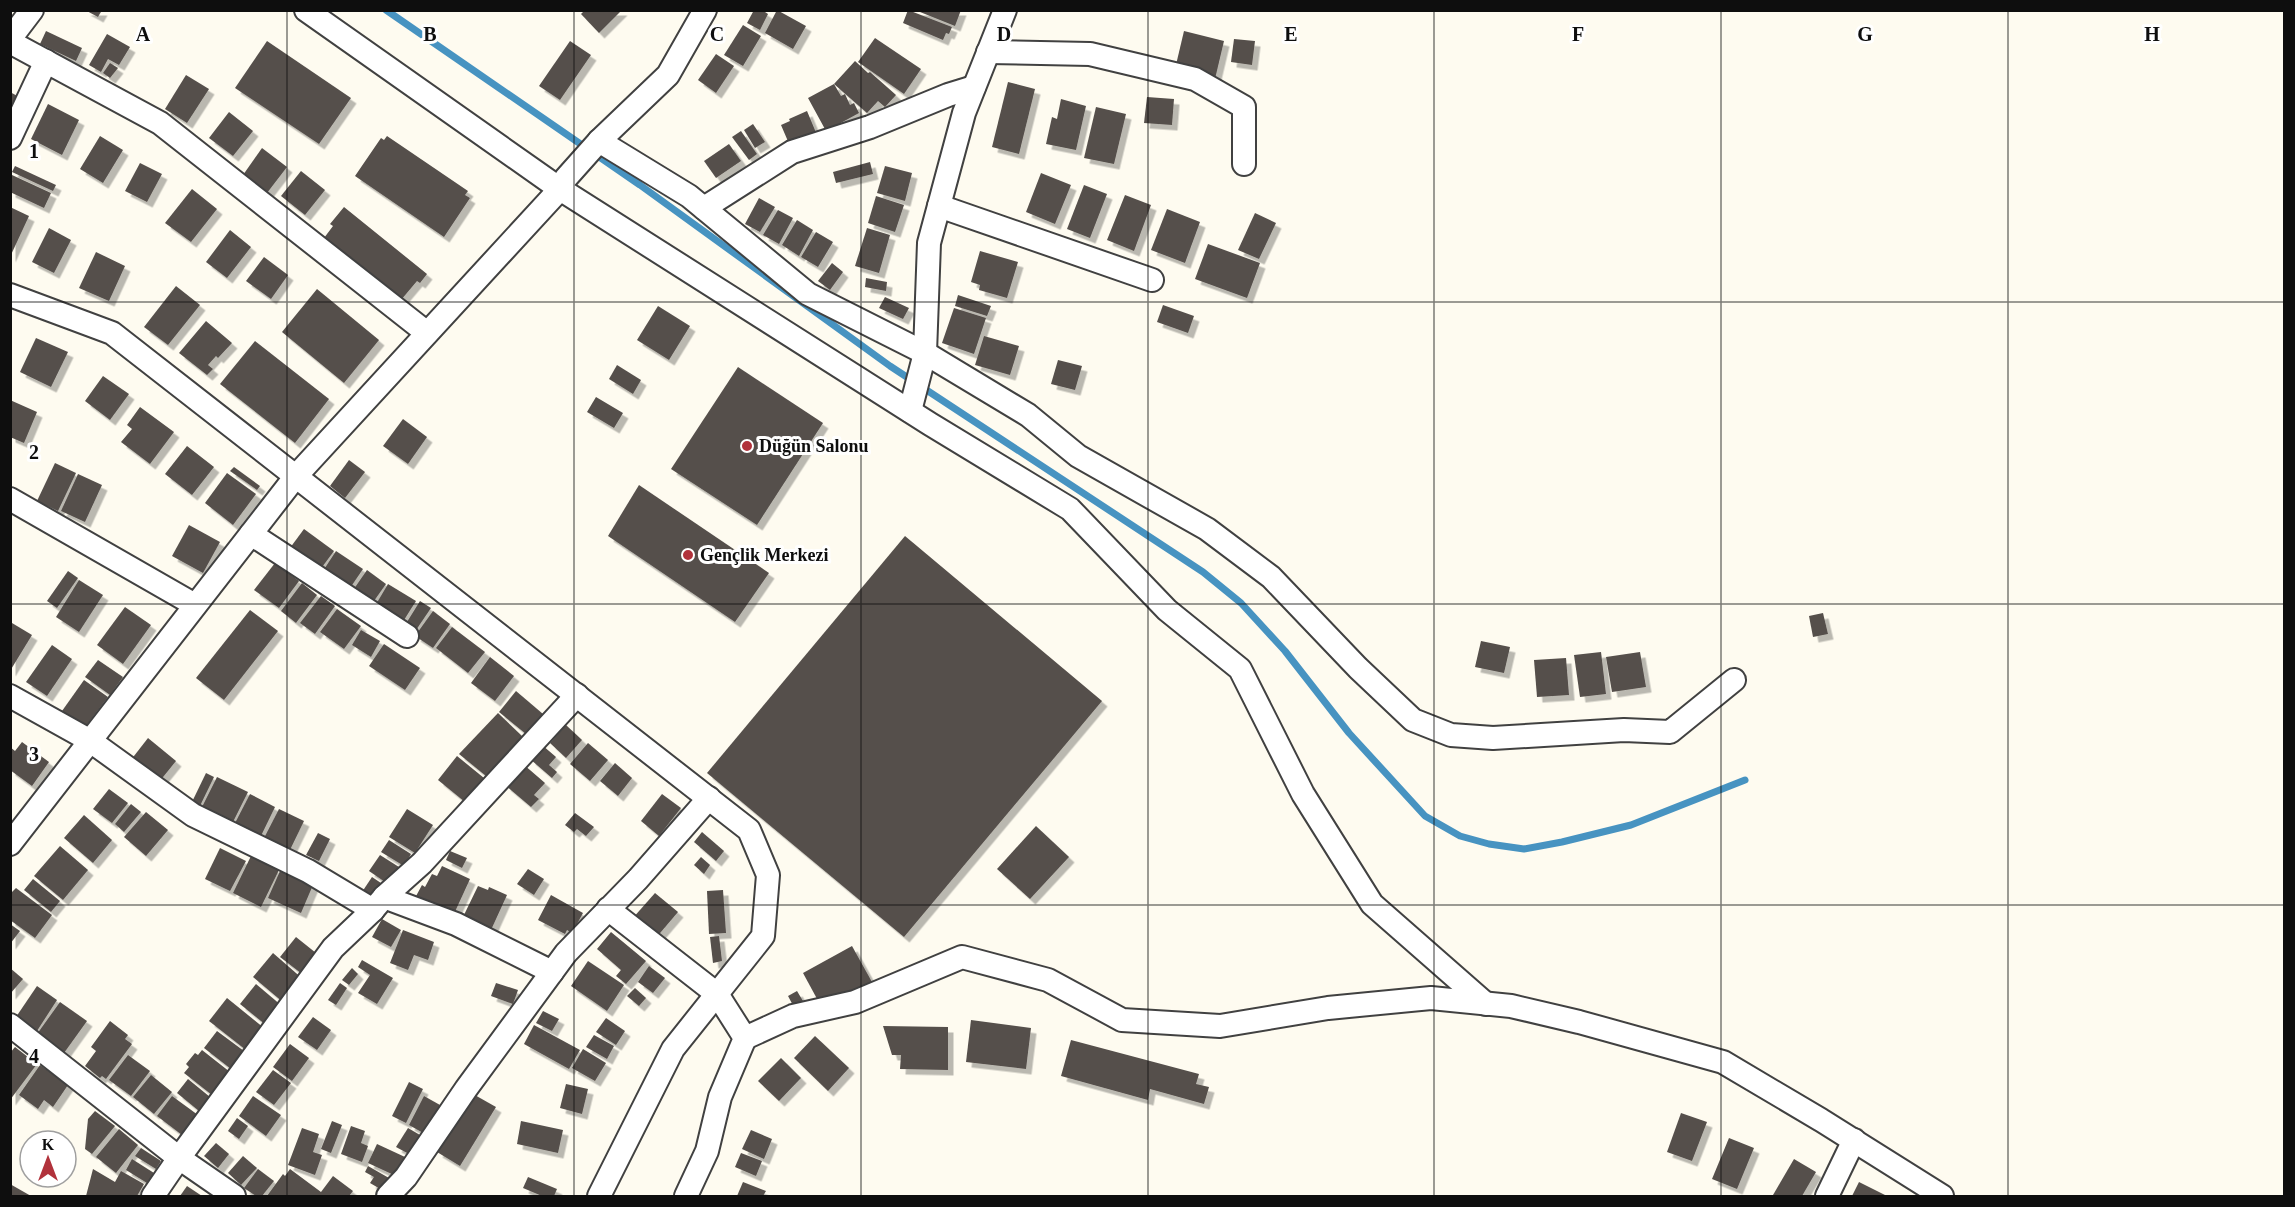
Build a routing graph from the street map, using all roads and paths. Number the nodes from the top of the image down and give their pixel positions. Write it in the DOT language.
graph roads {
  1 [pos="32,10"];
  2 [pos="306,10"];
  3 [pos="705,10"];
  4 [pos="1005,10"];
  5 [pos="10,40"];
  6 [pos="988,52"];
  7 [pos="46,61"];
  8 [pos="974,87"];
  9 [pos="10,138"];
  10 [pos="599,141"];
  11 [pos="1244,164"];
  12 [pos="563,184"];
  13 [pos="939,206"];
  14 [pos="704,208"];
  15 [pos="1152,280"];
  16 [pos="12,298"];
  17 [pos="428,333"];
  18 [pos="923,359"];
  19 [pos="912,403"];
  20 [pos="296,476"];
  21 [pos="10,499"];
  22 [pos="251,534"];
  23 [pos="195,605"];
  24 [pos="407,636"];
  25 [pos="1734,680"];
  26 [pos="577,695"];
  27 [pos="10,696"];
  28 [pos="89,740"];
  29 [pos="709,798"];
  30 [pos="10,844"];
  31 [pos="379,903"];
  32 [pos="608,909"];
  33 [pos="552,972"];
  34 [pos="717,994"];
  35 [pos="1486,1004"];
  36 [pos="10,1025"];
  37 [pos="745,1038"];
  38 [pos="1854,1140"];
  39 [pos="179,1158"];
  40 [pos="153,1197"];
  41 [pos="234,1197"];
  42 [pos="388,1197"];
  43 [pos="599,1197"];
  44 [pos="686,1197"];
  45 [pos="1827,1197"];
  46 [pos="1942,1197"];
  1 -- 5 [label="street"];
  2 -- 12 [label="street"];
  3 -- 10 [label="street"];
  4 -- 6 [label="street"];
  5 -- 7 [label="street"];
  6 -- 8 [label="street"];
  6 -- 11 [label="street"];
  7 -- 9 [label="street"];
  7 -- 17 [label="street"];
  8 -- 13 [label="street"];
  8 -- 14 [label="street"];
  10 -- 12 [label="street"];
  10 -- 14 [label="street"];
  12 -- 17 [label="street"];
  12 -- 19 [label="street"];
  13 -- 15 [label="street"];
  13 -- 18 [label="street"];
  14 -- 18 [label="street"];
  16 -- 20 [label="street"];
  17 -- 20 [label="street"];
  18 -- 19 [label="street"];
  18 -- 25 [label="street"];
  19 -- 35 [label="street"];
  20 -- 22 [label="street"];
  20 -- 26 [label="street"];
  21 -- 23 [label="street"];
  22 -- 23 [label="street"];
  22 -- 24 [label="street"];
  23 -- 28 [label="street"];
  26 -- 29 [label="street"];
  26 -- 31 [label="street"];
  27 -- 28 [label="street"];
  28 -- 30 [label="street"];
  28 -- 31 [label="street"];
  29 -- 32 [label="street"];
  29 -- 34 [label="street"];
  31 -- 33 [label="street"];
  31 -- 39 [label="street"];
  32 -- 33 [label="street"];
  32 -- 34 [label="street"];
  33 -- 42 [label="street"];
  34 -- 37 [label="street"];
  34 -- 43 [label="street"];
  35 -- 37 [label="street"];
  35 -- 38 [label="street"];
  36 -- 39 [label="street"];
  37 -- 44 [label="street"];
  38 -- 45 [label="street"];
  38 -- 46 [label="street"];
  39 -- 40 [label="street"];
  39 -- 41 [label="street"];
}
